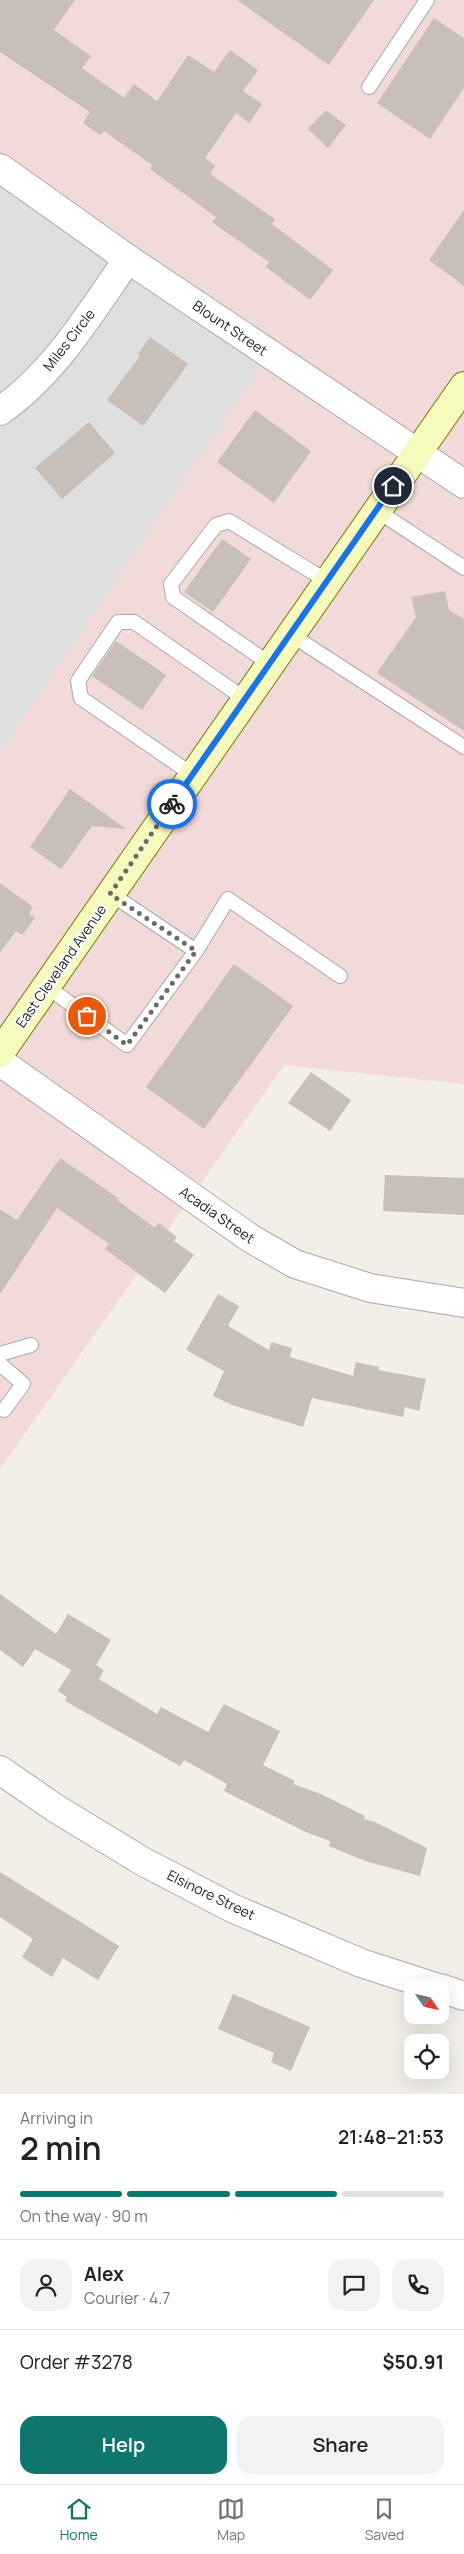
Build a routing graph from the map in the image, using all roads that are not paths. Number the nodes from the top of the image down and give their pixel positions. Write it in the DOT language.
graph roads {
  1 [pos="427,0"];
  2 [pos="368,87"];
  3 [pos="0,168"];
  4 [pos="128,259"];
  5 [pos="464,386"];
  6 [pos="0,412"];
  7 [pos="416,452"];
  8 [pos="464,484"];
  9 [pos="376,510"];
  10 [pos="464,568"];
  11 [pos="327,581"];
  12 [pos="290,634"];
  13 [pos="270,664"];
  14 [pos="245,700"];
  15 [pos="464,747"];
  16 [pos="193,775"];
  17 [pos="110,894"];
  18 [pos="196,951"];
  19 [pos="340,976"];
  20 [pos="46,986"];
  21 [pos="0,1054"];
  22 [pos="0,1062"];
  23 [pos="464,1303"];
  24 [pos="31,1345"];
  25 [pos="0,1354"];
  26 [pos="0,1364"];
  27 [pos="4,1410"];
  28 [pos="0,1770"];
  29 [pos="411,1979"];
  30 [pos="449,1991"];
  31 [pos="464,1996"];
  1 -- 2 [label="lane"];
  3 -- 4 [label="street, Blount Street"];
  4 -- 6 [label="street, Miles Circle"];
  4 -- 7 [label="street, Blount Street"];
  5 -- 7 [label="main road, East Cleveland Avenue"];
  7 -- 8 [label="street, Blount Street"];
  7 -- 9 [label="main road, East Cleveland Avenue"];
  9 -- 10 [label="lane"];
  9 -- 11 [label="main road, East Cleveland Avenue"];
  11 -- 12 [label="main road, East Cleveland Avenue"];
  11 -- 13 [label="lane"];
  12 -- 13 [label="main road, East Cleveland Avenue"];
  12 -- 15 [label="lane"];
  13 -- 14 [label="main road, East Cleveland Avenue"];
  14 -- 16 [label="main road, East Cleveland Avenue"];
  14 -- 16 [label="lane"];
  16 -- 17 [label="main road, East Cleveland Avenue"];
  17 -- 18 [label="lane"];
  17 -- 20 [label="main road, East Cleveland Avenue"];
  18 -- 19 [label="lane"];
  18 -- 20 [label="lane"];
  20 -- 21 [label="main road, East Cleveland Avenue"];
  22 -- 23 [label="street, Acadia Street"];
  24 -- 25 [label="lane"];
  26 -- 27 [label="lane"];
  28 -- 29 [label="street, Elsinore Street"];
  30 -- 31 [label="street, Elsinore Street"];
}
